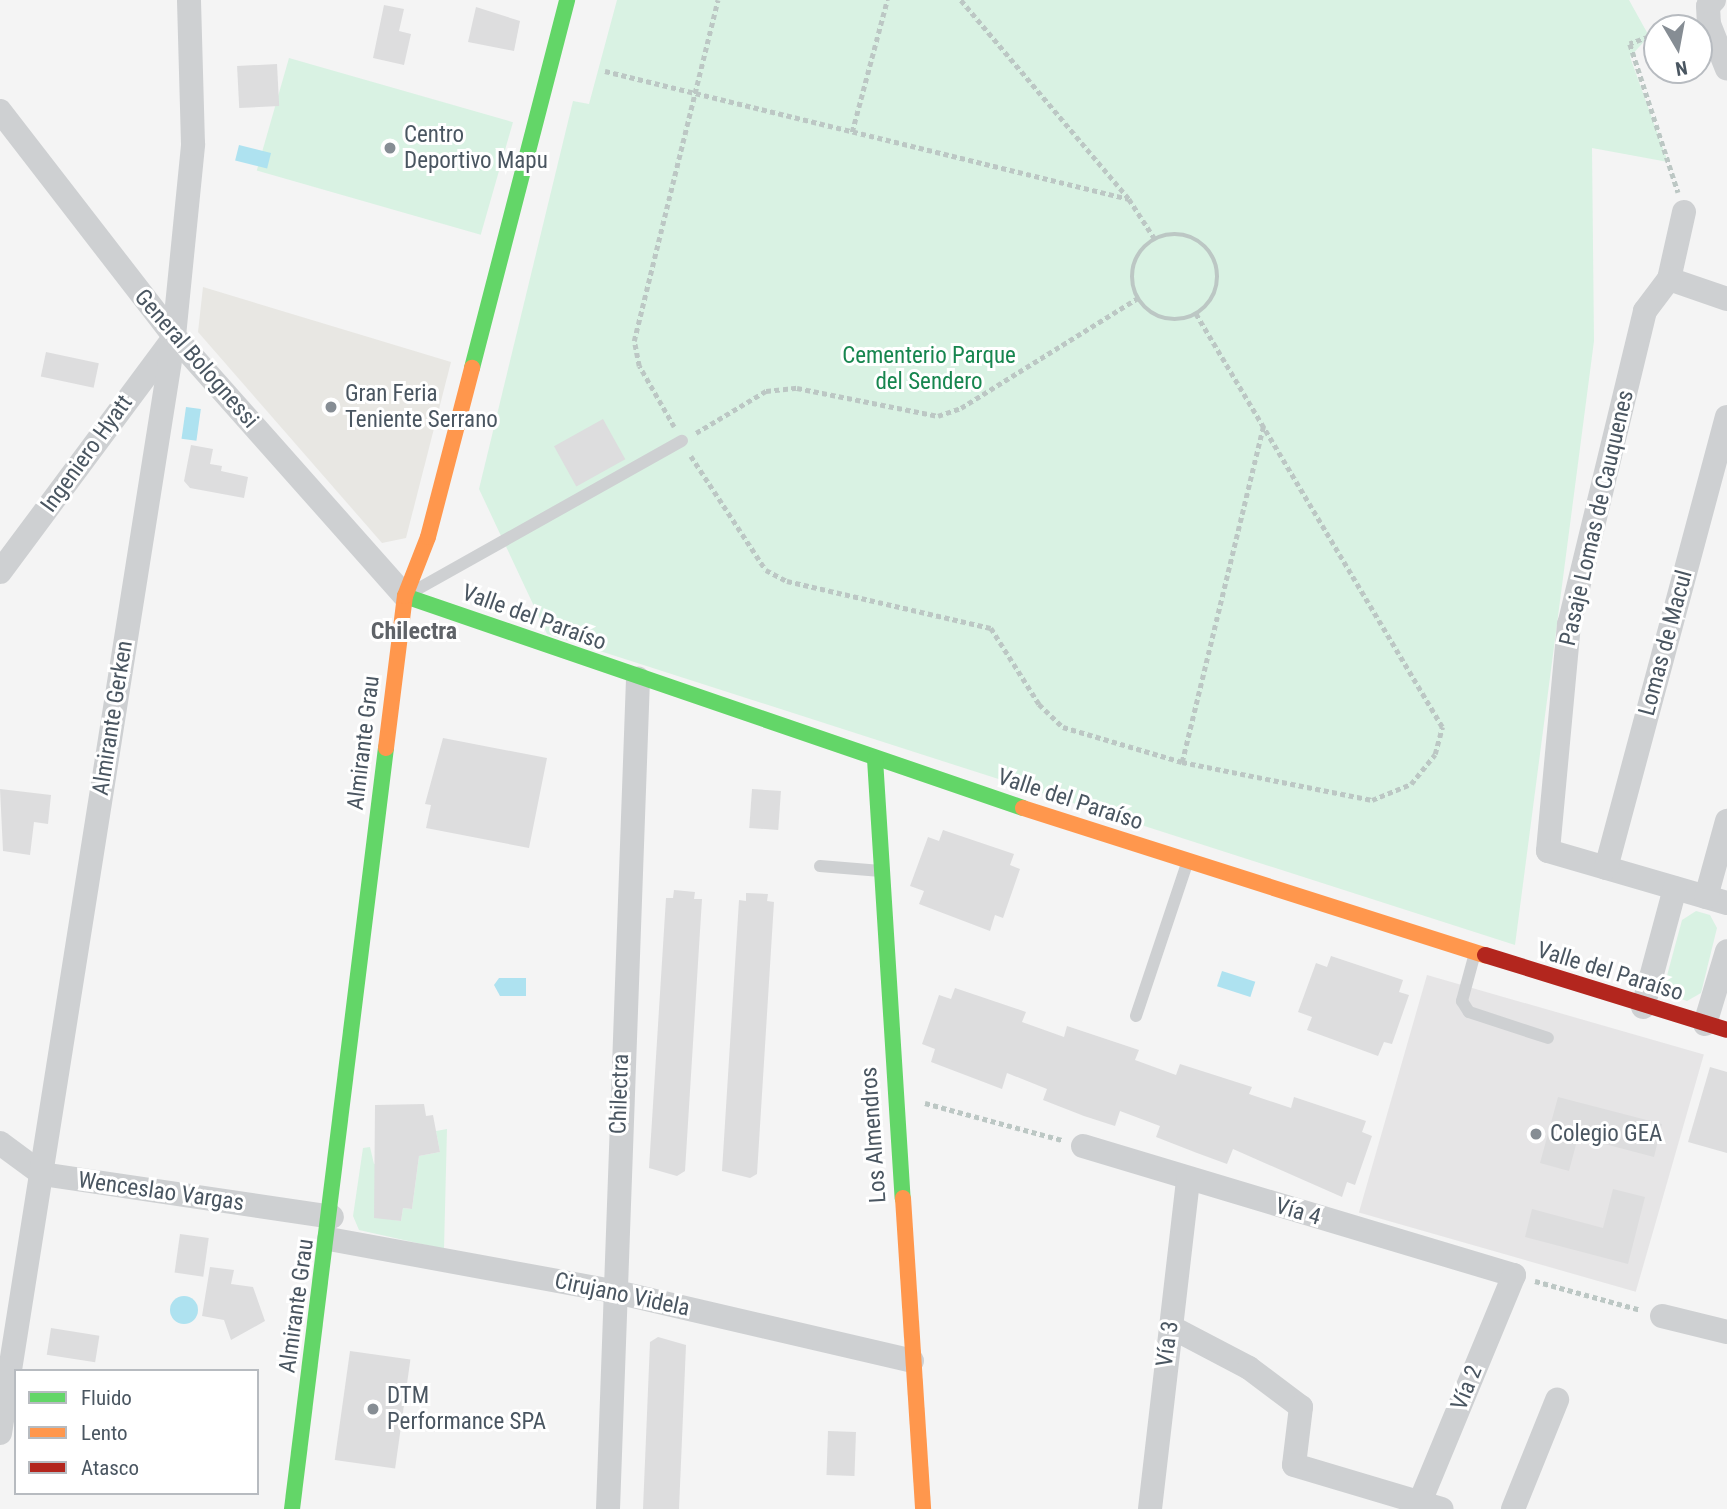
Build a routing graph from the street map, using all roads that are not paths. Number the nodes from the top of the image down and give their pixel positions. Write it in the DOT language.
graph roads {
  1 [pos="189,0"];
  2 [pos="567,0"];
  3 [pos="1709,2"];
  4 [pos="1727,69"];
  5 [pos="0,111"];
  6 [pos="1684,212"];
  7 [pos="1669,279"];
  8 [pos="1727,299"];
  9 [pos="174,336"];
  10 [pos="1727,417"];
  11 [pos="682,441"];
  12 [pos="0,572"];
  13 [pos="405,596"];
  14 [pos="638,679"];
  15 [pos="875,759"];
  16 [pos="1727,821"];
  17 [pos="1187,862"];
  18 [pos="820,866"];
  19 [pos="1606,868"];
  20 [pos="882,871"];
  21 [pos="1675,888"];
  22 [pos="1717,900"];
  23 [pos="1727,951"];
  24 [pos="1475,953"];
  25 [pos="1643,1007"];
  26 [pos="1136,1016"];
  27 [pos="1716,1027"];
  28 [pos="1548,1038"];
  29 [pos="0,1143"];
  30 [pos="1083,1146"];
  31 [pos="42,1174"];
  32 [pos="1188,1180"];
  33 [pos="330,1228"];
  34 [pos="1514,1275"];
  35 [pos="612,1291"];
  36 [pos="1662,1316"];
  37 [pos="1171,1327"];
  38 [pos="1727,1332"];
  39 [pos="912,1361"];
  40 [pos="1558,1400"];
  41 [pos="0,1433"];
  42 [pos="1394,1503"];
  43 [pos="1431,1505"];
  44 [pos="292,1509"];
  45 [pos="608,1509"];
  46 [pos="923,1509"];
  47 [pos="1150,1509"];
  48 [pos="1513,1509"];
  1 -- 9 [label="street, Almirante Gerken"];
  2 -- 13 [label="street, Almirante Grau"];
  3 -- 4 [label="street"];
  5 -- 9 [label="street, General Bolognessi"];
  6 -- 7 [label="street"];
  7 -- 8 [label="street"];
  7 -- 19 [label="street, Pasaje Lomas de Cauquenes"];
  9 -- 12 [label="street, Ingeniero Hyatt"];
  9 -- 13 [label="street, General Bolognessi"];
  9 -- 31 [label="street, Almirante Gerken"];
  10 -- 19 [label="street, Lomas de Macul"];
  11 -- 13 [label="lane"];
  13 -- 14 [label="street, Valle del Paraíso"];
  13 -- 33 [label="street, Almirante Grau"];
  14 -- 15 [label="street, Valle del Paraíso"];
  14 -- 35 [label="street, Chilectra"];
  15 -- 17 [label="street, Valle del Paraíso"];
  15 -- 20 [label="street, Los Almendros"];
  16 -- 22 [label="street"];
  17 -- 24 [label="street, Valle del Paraíso"];
  17 -- 26 [label="lane"];
  18 -- 20 [label="lane"];
  19 -- 21 [label="street"];
  20 -- 39 [label="street, Los Almendros"];
  21 -- 22 [label="street"];
  21 -- 25 [label="street"];
  23 -- 27 [label="street"];
  24 -- 25 [label="street, Valle del Paraíso"];
  24 -- 28 [label="lane"];
  25 -- 27 [label="street, Valle del Paraíso"];
  29 -- 31 [label="street, Wenceslao Vargas"];
  30 -- 32 [label="street, Vía 4"];
  31 -- 33 [label="street, Wenceslao Vargas"];
  31 -- 41 [label="street, Almirante Gerken"];
  32 -- 34 [label="street, Vía 4"];
  32 -- 37 [label="street, Vía 3"];
  33 -- 35 [label="street, Cirujano Videla"];
  33 -- 44 [label="street, Almirante Grau"];
  34 -- 43 [label="street, Vía 2"];
  35 -- 39 [label="street, Cirujano Videla"];
  35 -- 45 [label="street, Chilectra"];
  36 -- 38 [label="street"];
  37 -- 42 [label="street"];
  37 -- 47 [label="street, Vía 3"];
  39 -- 46 [label="street, Los Almendros"];
  40 -- 48 [label="street"];
  42 -- 43 [label="street"];
}
